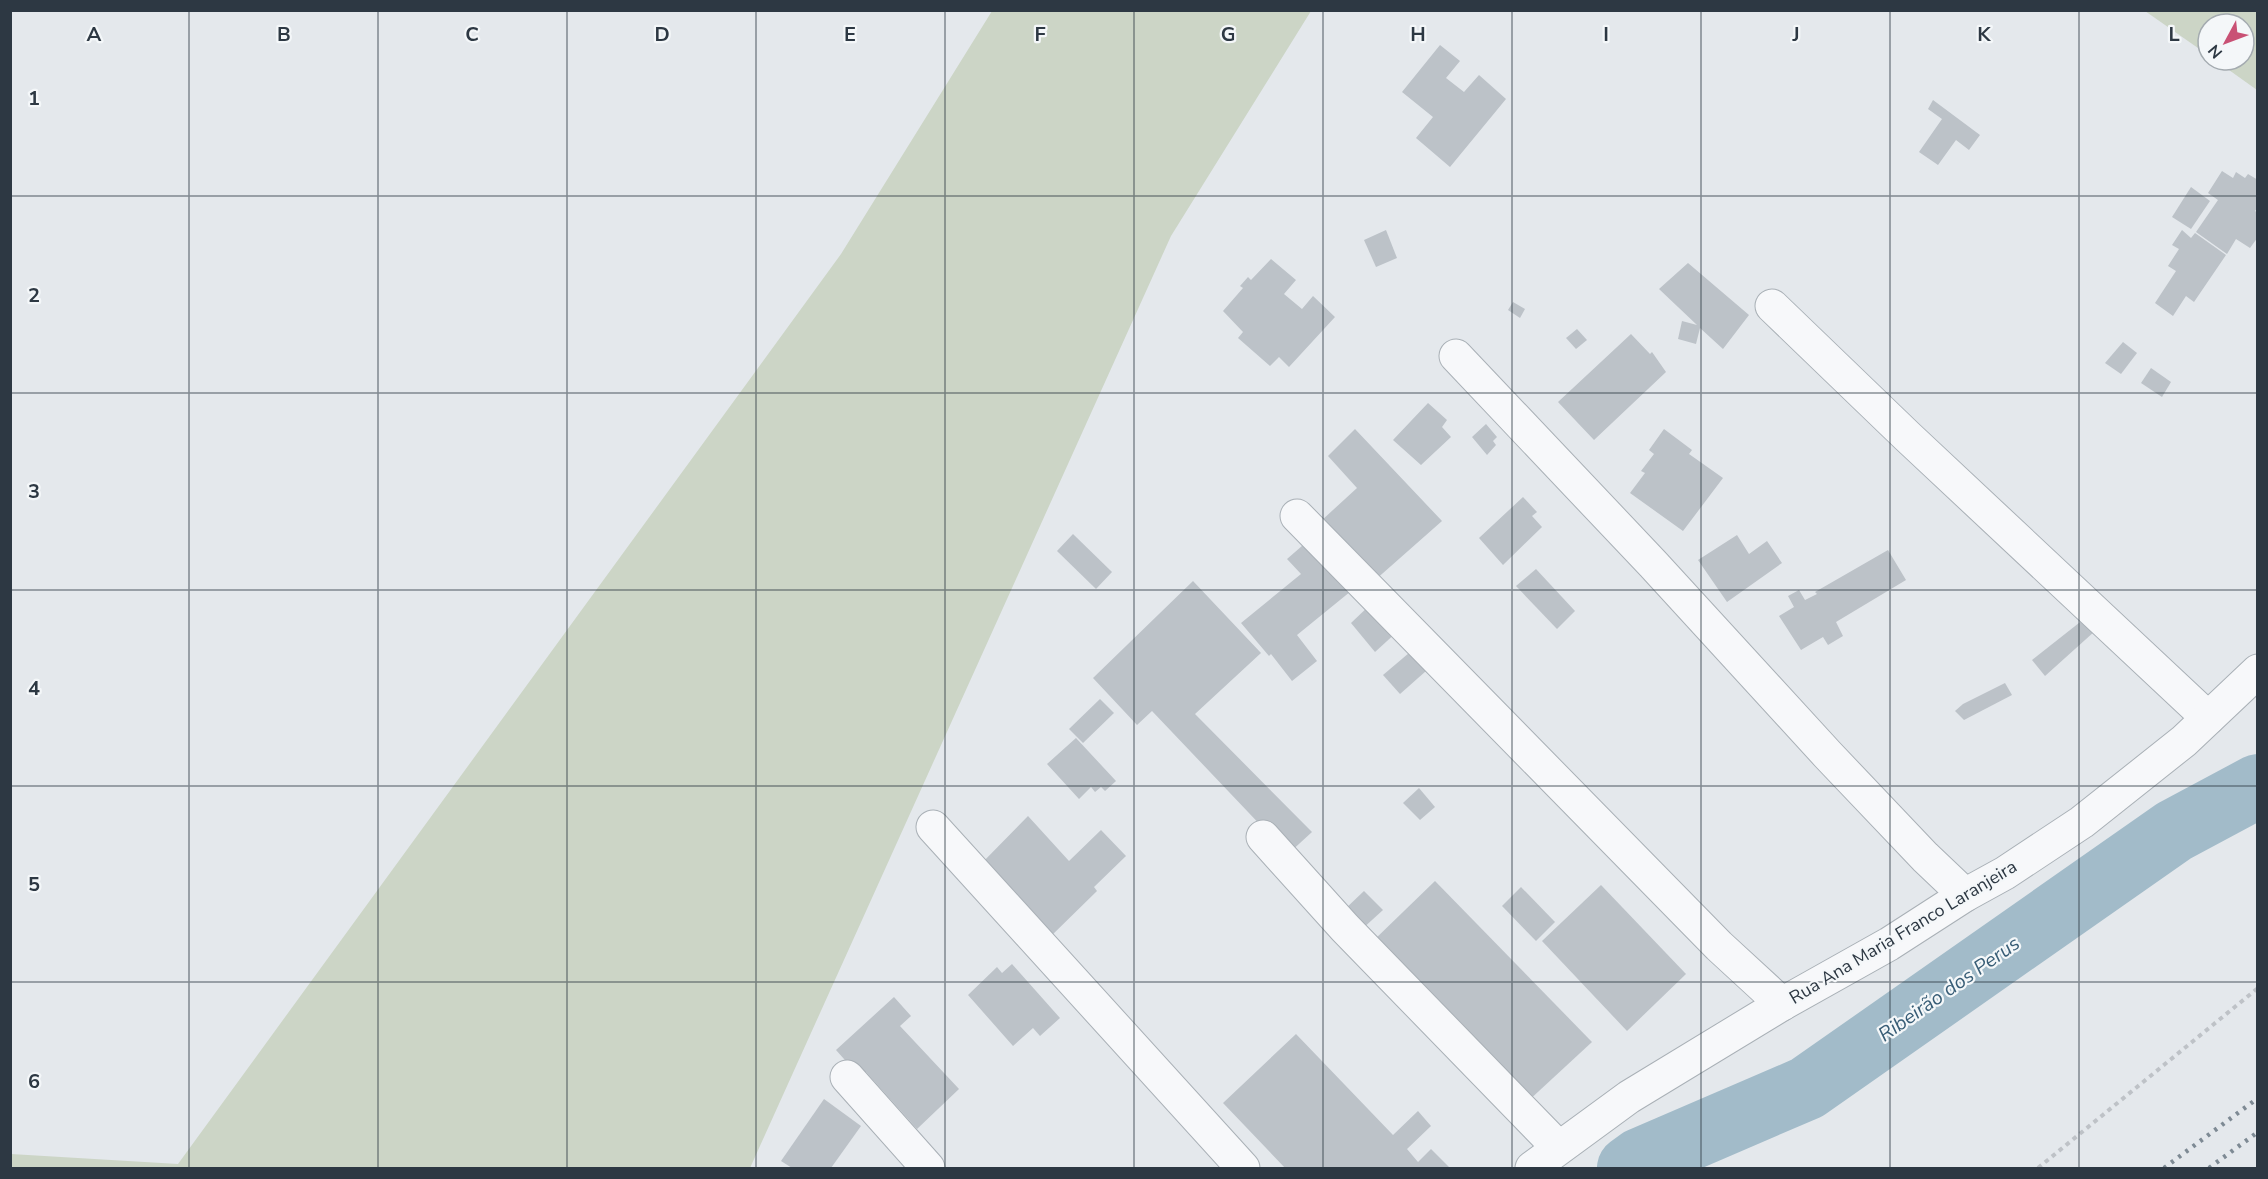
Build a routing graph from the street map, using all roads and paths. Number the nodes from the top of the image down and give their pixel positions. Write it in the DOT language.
graph roads {
  1 [pos="1772,306"];
  2 [pos="1456,356"];
  3 [pos="1297,516"];
  4 [pos="2258,672"];
  5 [pos="2208,718"];
  6 [pos="933,827"];
  7 [pos="1263,837"];
  8 [pos="1965,895"];
  9 [pos="2258,988"];
  10 [pos="1782,1004"];
  11 [pos="847,1077"];
  12 [pos="1558,1147"];
  13 [pos="928,1168"];
  14 [pos="1243,1168"];
  15 [pos="1532,1168"];
  16 [pos="2038,1168"];
  1 -- 5 [label="street"];
  2 -- 8 [label="street"];
  3 -- 10 [label="street"];
  4 -- 5 [label="street, Rua Ana Maria Franco Laranjeira"];
  5 -- 8 [label="street, Rua Ana Maria Franco Laranjeira"];
  6 -- 14 [label="street"];
  7 -- 12 [label="street"];
  8 -- 10 [label="street, Rua Ana Maria Franco Laranjeira"];
  9 -- 16 [label="path"];
  10 -- 12 [label="street, Rua Ana Maria Franco Laranjeira"];
  11 -- 13 [label="street"];
  12 -- 15 [label="street, Rua Ana Maria Franco Laranjeira"];
}
